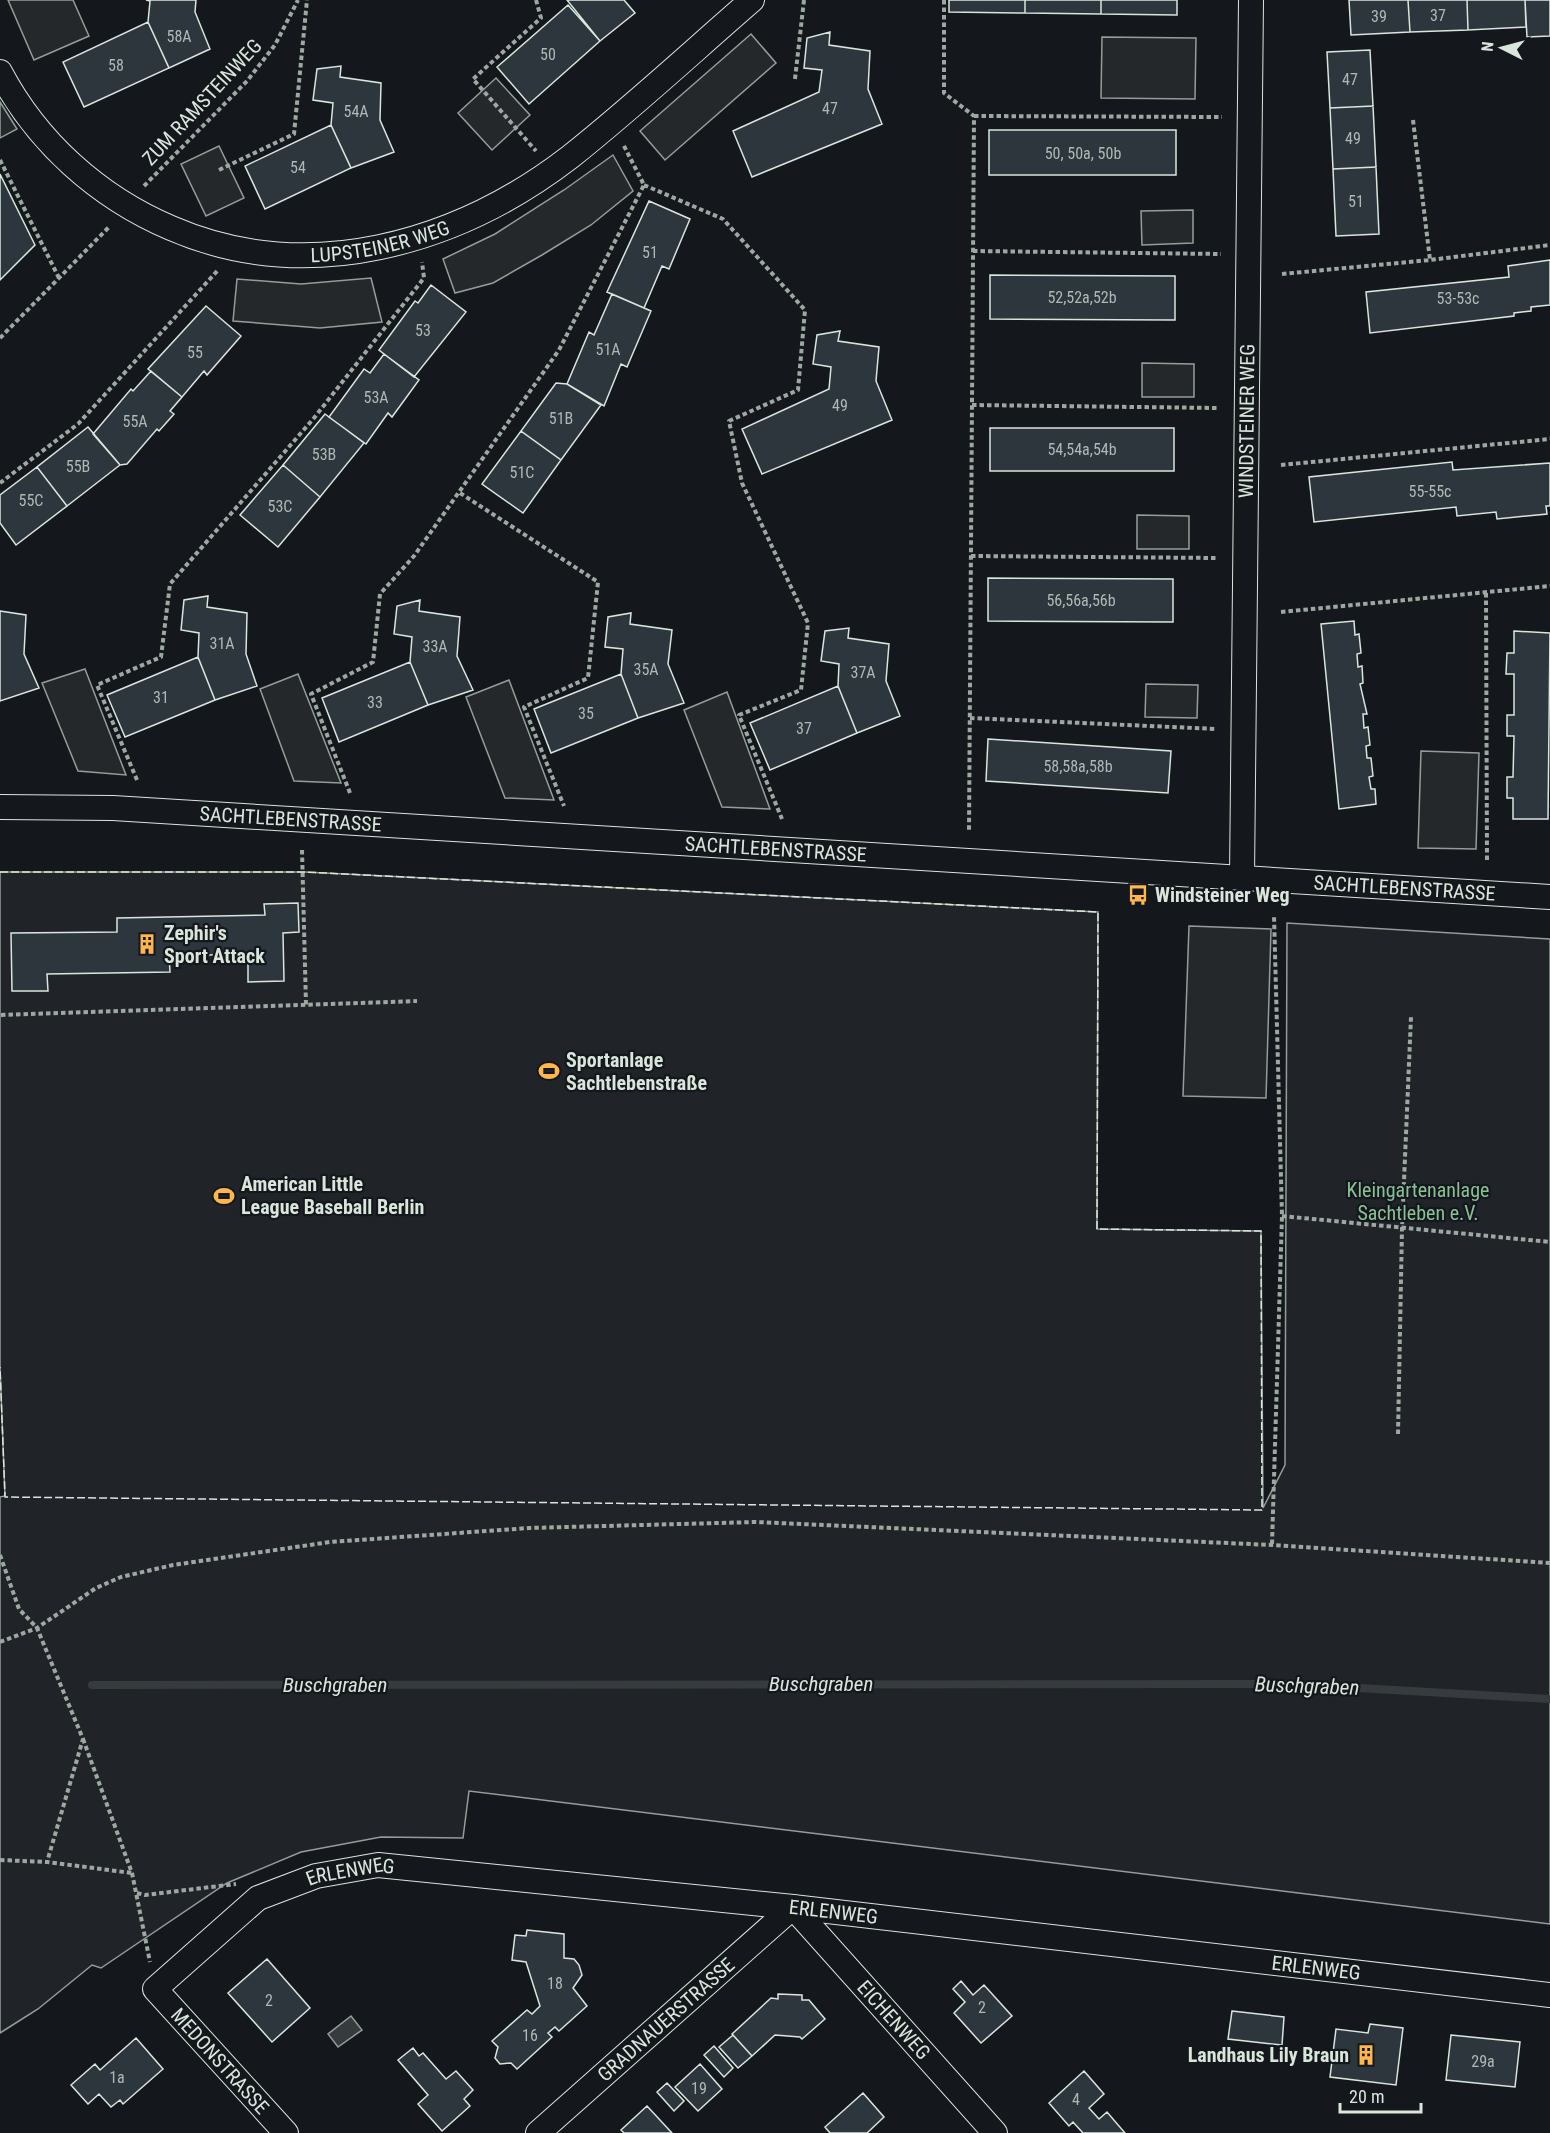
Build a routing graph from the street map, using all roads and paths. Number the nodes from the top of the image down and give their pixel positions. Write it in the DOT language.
graph roads {
  1 [pos="298,0"];
  2 [pos="307,0"];
  3 [pos="536,0"];
  4 [pos="753,0"];
  5 [pos="804,0"];
  6 [pos="944,0"];
  7 [pos="1251,0"];
  8 [pos="0,72"];
  9 [pos="795,79"];
  10 [pos="974,116"];
  11 [pos="1222,117"];
  12 [pos="1413,120"];
  13 [pos="620,139"];
  14 [pos="539,154"];
  15 [pos="0,160"];
  16 [pos="219,170"];
  17 [pos="644,185"];
  18 [pos="141,189"];
  19 [pos="109,227"];
  20 [pos="1550,245"];
  21 [pos="973,251"];
  22 [pos="1221,254"];
  23 [pos="1430,260"];
  24 [pos="422,261"];
  25 [pos="220,269"];
  26 [pos="1282,274"];
  27 [pos="59,278"];
  28 [pos="0,338"];
  29 [pos="972,405"];
  30 [pos="1220,408"];
  31 [pos="1550,439"];
  32 [pos="1281,465"];
  33 [pos="0,483"];
  34 [pos="460,494"];
  35 [pos="971,556"];
  36 [pos="1218,558"];
  37 [pos="1550,586"];
  38 [pos="1486,593"];
  39 [pos="1281,612"];
  40 [pos="970,718"];
  41 [pos="1217,729"];
  42 [pos="137,780"];
  43 [pos="351,793"];
  44 [pos="564,806"];
  45 [pos="0,807"];
  46 [pos="782,819"];
  47 [pos="969,830"];
  48 [pos="302,850"];
  49 [pos="1487,862"];
  50 [pos="1242,877"];
  51 [pos="1550,897"];
  52 [pos="1274,915"];
  53 [pos="417,1001"];
  54 [pos="306,1005"];
  55 [pos="1,1016"];
  56 [pos="1411,1017"];
  57 [pos="1282,1216"];
  58 [pos="1402,1228"];
  59 [pos="1550,1242"];
  60 [pos="1398,1434"];
  61 [pos="1272,1545"];
  62 [pos="0,1555"];
  63 [pos="1550,1563"];
  64 [pos="37,1628"];
  65 [pos="0,1642"];
  66 [pos="83,1739"];
  67 [pos="0,1860"];
  68 [pos="47,1862"];
  69 [pos="132,1873"];
  70 [pos="136,1892"];
  71 [pos="258,1898"];
  72 [pos="794,1907"];
  73 [pos="155,1989"];
  74 [pos="1550,1995"];
  75 [pos="286,2133"];
  76 [pos="538,2133"];
  77 [pos="995,2133"];
  1 -- 18 [label="path, ZUM RAMSTEINWEG"];
  2 -- 16 [label="path"];
  3 -- 14 [label="path"];
  4 -- 8 [label="street, LUPSTEINER WEG"];
  5 -- 9 [label="path"];
  6 -- 10 [label="path"];
  7 -- 50 [label="street, WINDSTEINER WEG"];
  10 -- 11 [label="path"];
  10 -- 21 [label="path"];
  12 -- 23 [label="path"];
  13 -- 17 [label="path"];
  15 -- 27 [label="path"];
  17 -- 34 [label="path"];
  17 -- 46 [label="path"];
  19 -- 27 [label="path"];
  20 -- 23 [label="path"];
  21 -- 22 [label="path"];
  21 -- 29 [label="path"];
  23 -- 26 [label="path"];
  24 -- 42 [label="path"];
  25 -- 33 [label="path"];
  27 -- 28 [label="path"];
  29 -- 30 [label="path"];
  29 -- 35 [label="path"];
  31 -- 32 [label="path"];
  34 -- 43 [label="path"];
  34 -- 44 [label="path"];
  35 -- 36 [label="path"];
  35 -- 40 [label="path"];
  37 -- 38 [label="path"];
  38 -- 39 [label="path"];
  38 -- 49 [label="path"];
  40 -- 41 [label="path"];
  40 -- 47 [label="path"];
  45 -- 50 [label="street, SACHTLEBENSTRASSE"];
  48 -- 54 [label="path"];
  50 -- 51 [label="street, SACHTLEBENSTRASSE"];
  52 -- 57 [label="path"];
  53 -- 54 [label="path"];
  54 -- 55 [label="path"];
  56 -- 58 [label="path"];
  57 -- 58 [label="path"];
  57 -- 61 [label="path"];
  58 -- 59 [label="path"];
  58 -- 60 [label="path"];
  61 -- 63 [label="path"];
  61 -- 64 [label="path"];
  62 -- 64 [label="path"];
  64 -- 65 [label="path"];
  64 -- 66 [label="path"];
  66 -- 68 [label="path"];
  66 -- 69 [label="path"];
  67 -- 68 [label="path"];
  68 -- 69 [label="path"];
  69 -- 70 [label="path"];
  70 -- 71 [label="path"];
  70 -- 73 [label="path"];
  71 -- 72 [label="street, ERLENWEG"];
  71 -- 73 [label="street, ERLENWEG"];
  72 -- 74 [label="street, ERLENWEG"];
  72 -- 76 [label="street, GRADNAUERSTRASSE"];
  72 -- 77 [label="street, EICHENWEG"];
  73 -- 75 [label="street, MEDONSTRASSE"];
}
